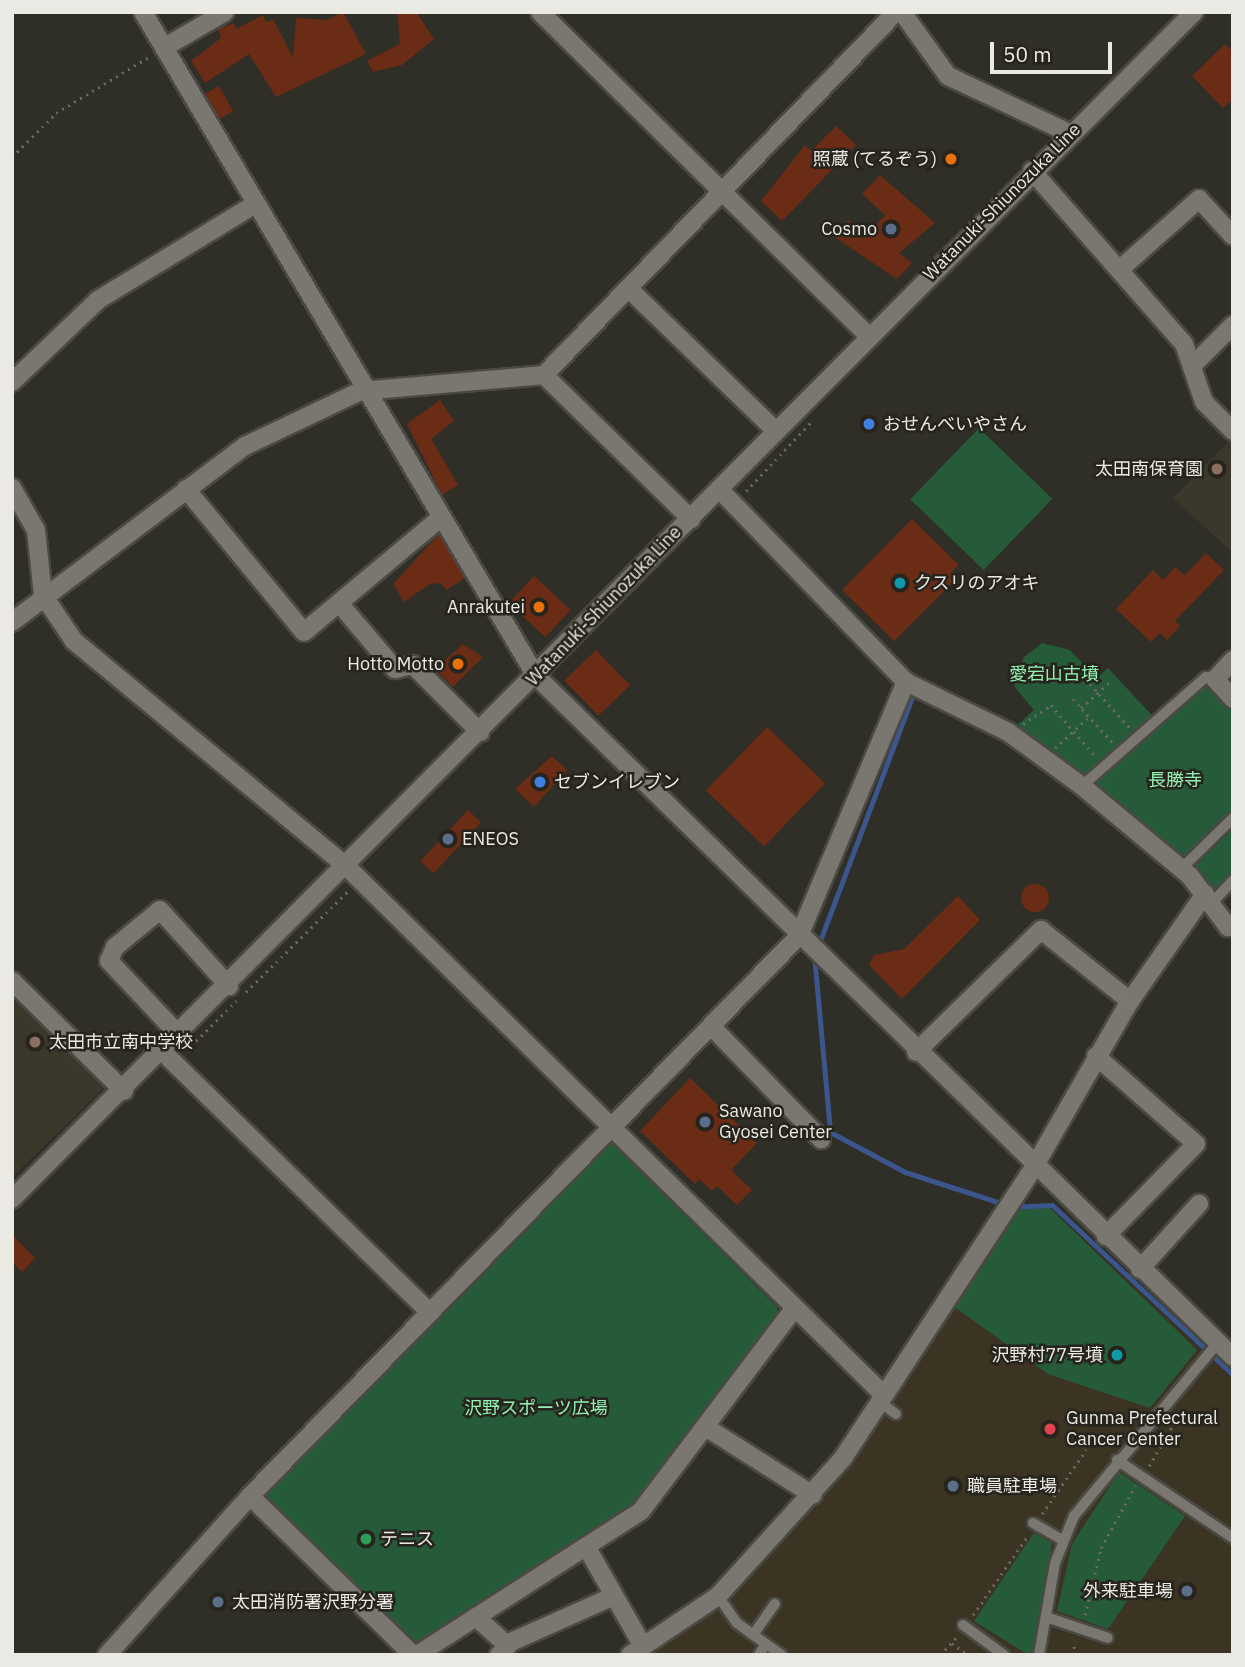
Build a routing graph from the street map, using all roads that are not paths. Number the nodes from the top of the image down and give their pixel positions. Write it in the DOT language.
graph roads {
  1 [pos="143,12"];
  2 [pos="225,12"];
  3 [pos="540,12"];
  4 [pos="896,12"];
  5 [pos="902,12"];
  6 [pos="1194,12"];
  7 [pos="165,47"];
  8 [pos="1069,133"];
  9 [pos="1032,171"];
  10 [pos="722,192"];
  11 [pos="255,204"];
  12 [pos="1233,236"];
  13 [pos="1119,270"];
  14 [pos="629,289"];
  15 [pos="1233,325"];
  16 [pos="868,337"];
  17 [pos="1194,364"];
  18 [pos="544,375"];
  19 [pos="12,382"];
  20 [pos="361,391"];
  21 [pos="776,431"];
  22 [pos="1233,431"];
  23 [pos="12,488"];
  24 [pos="186,489"];
  25 [pos="719,489"];
  26 [pos="439,519"];
  27 [pos="691,519"];
  28 [pos="43,595"];
  29 [pos="340,603"];
  30 [pos="12,622"];
  31 [pos="1233,660"];
  32 [pos="536,676"];
  33 [pos="1215,679"];
  34 [pos="906,682"];
  35 [pos="1233,699"];
  36 [pos="480,732"];
  37 [pos="1082,786"];
  38 [pos="1233,818"];
  39 [pos="347,867"];
  40 [pos="1181,869"];
  41 [pos="1233,880"];
  42 [pos="1208,899"];
  43 [pos="1231,929"];
  44 [pos="799,936"];
  45 [pos="12,981"];
  46 [pos="229,986"];
  47 [pos="1130,1001"];
  48 [pos="710,1026"];
  49 [pos="180,1035"];
  50 [pos="163,1052"];
  51 [pos="916,1052"];
  52 [pos="1096,1056"];
  53 [pos="124,1091"];
  54 [pos="610,1129"];
  55 [pos="821,1139"];
  56 [pos="1034,1167"];
  57 [pos="12,1199"];
  58 [pos="1199,1204"];
  59 [pos="1105,1236"];
  60 [pos="1140,1269"];
  61 [pos="792,1311"];
  62 [pos="429,1312"];
  63 [pos="1228,1352"];
  64 [pos="884,1395"];
  65 [pos="896,1414"];
  66 [pos="707,1427"];
  67 [pos="1117,1460"];
  68 [pos="813,1495"];
  69 [pos="250,1496"];
  70 [pos="1034,1524"];
  71 [pos="1233,1538"];
  72 [pos="1062,1540"];
  73 [pos="587,1548"];
  74 [pos="614,1596"];
  75 [pos="718,1596"];
  76 [pos="775,1604"];
  77 [pos="476,1617"];
  78 [pos="1046,1617"];
  79 [pos="964,1626"];
  80 [pos="753,1635"];
  81 [pos="1108,1638"];
  82 [pos="766,1644"];
  83 [pos="503,1650"];
  84 [pos="636,1651"];
  85 [pos="107,1655"];
  86 [pos="415,1655"];
  87 [pos="759,1655"];
  88 [pos="782,1655"];
  89 [pos="1004,1655"];
  90 [pos="1039,1655"];
  1 -- 7 [label="street"];
  2 -- 7 [label="street"];
  3 -- 10 [label="street"];
  4 -- 10 [label="street"];
  5 -- 8 [label="street"];
  6 -- 8 [label="street, Watanuki-Shiunozuka Line"];
  7 -- 11 [label="street"];
  8 -- 9 [label="street, Watanuki-Shiunozuka Line"];
  9 -- 13 [label="street"];
  9 -- 16 [label="street, Watanuki-Shiunozuka Line"];
  10 -- 14 [label="street"];
  10 -- 16 [label="street"];
  11 -- 19 [label="street"];
  11 -- 20 [label="street"];
  12 -- 13 [label="street"];
  13 -- 17 [label="street"];
  14 -- 18 [label="street"];
  14 -- 21 [label="street"];
  15 -- 17 [label="street"];
  16 -- 21 [label="street, Watanuki-Shiunozuka Line"];
  17 -- 22 [label="street"];
  18 -- 20 [label="street"];
  18 -- 27 [label="street"];
  20 -- 24 [label="street"];
  20 -- 26 [label="street"];
  21 -- 25 [label="street, Watanuki-Shiunozuka Line"];
  23 -- 28 [label="street"];
  24 -- 28 [label="street"];
  24 -- 29 [label="street"];
  25 -- 27 [label="street, Watanuki-Shiunozuka Line"];
  25 -- 34 [label="street"];
  26 -- 29 [label="street"];
  26 -- 32 [label="street"];
  27 -- 32 [label="street, Watanuki-Shiunozuka Line"];
  28 -- 30 [label="street"];
  28 -- 39 [label="street"];
  29 -- 36 [label="street"];
  31 -- 33 [label="street"];
  32 -- 36 [label="street, Watanuki-Shiunozuka Line"];
  32 -- 44 [label="street"];
  33 -- 35 [label="street"];
  33 -- 37 [label="lane"];
  34 -- 37 [label="street"];
  34 -- 44 [label="street"];
  36 -- 39 [label="street, Watanuki-Shiunozuka Line"];
  37 -- 40 [label="street"];
  38 -- 40 [label="lane"];
  39 -- 46 [label="street, Watanuki-Shiunozuka Line"];
  39 -- 54 [label="street"];
  40 -- 42 [label="street"];
  41 -- 42 [label="lane"];
  42 -- 43 [label="street"];
  42 -- 47 [label="street"];
  44 -- 48 [label="street"];
  44 -- 51 [label="street"];
  45 -- 53 [label="street"];
  46 -- 49 [label="street, Watanuki-Shiunozuka Line"];
  46 -- 49 [label="street"];
  47 -- 51 [label="street"];
  47 -- 52 [label="street"];
  48 -- 54 [label="street"];
  48 -- 55 [label="street"];
  49 -- 50 [label="street, Watanuki-Shiunozuka Line"];
  50 -- 53 [label="street, Watanuki-Shiunozuka Line"];
  50 -- 62 [label="street"];
  51 -- 56 [label="street"];
  52 -- 56 [label="street"];
  52 -- 59 [label="street"];
  53 -- 57 [label="street, Watanuki-Shiunozuka Line"];
  54 -- 61 [label="street"];
  54 -- 62 [label="street"];
  56 -- 59 [label="street"];
  56 -- 64 [label="street"];
  58 -- 60 [label="street"];
  59 -- 60 [label="street"];
  60 -- 63 [label="street"];
  61 -- 64 [label="street"];
  61 -- 66 [label="street"];
  62 -- 69 [label="street"];
  63 -- 67 [label="lane"];
  64 -- 65 [label="lane"];
  64 -- 68 [label="street"];
  66 -- 68 [label="street"];
  66 -- 73 [label="street"];
  67 -- 71 [label="lane"];
  67 -- 72 [label="lane"];
  68 -- 75 [label="street"];
  69 -- 85 [label="street"];
  69 -- 86 [label="street"];
  70 -- 72 [label="lane"];
  72 -- 78 [label="lane"];
  73 -- 74 [label="street"];
  73 -- 77 [label="street"];
  74 -- 83 [label="street"];
  74 -- 84 [label="street"];
  75 -- 80 [label="lane"];
  75 -- 84 [label="street"];
  76 -- 80 [label="lane"];
  77 -- 83 [label="street"];
  77 -- 86 [label="street"];
  78 -- 81 [label="lane"];
  78 -- 90 [label="lane"];
  79 -- 89 [label="lane"];
  80 -- 82 [label="lane"];
  82 -- 87 [label="lane"];
  82 -- 88 [label="lane"];
}
